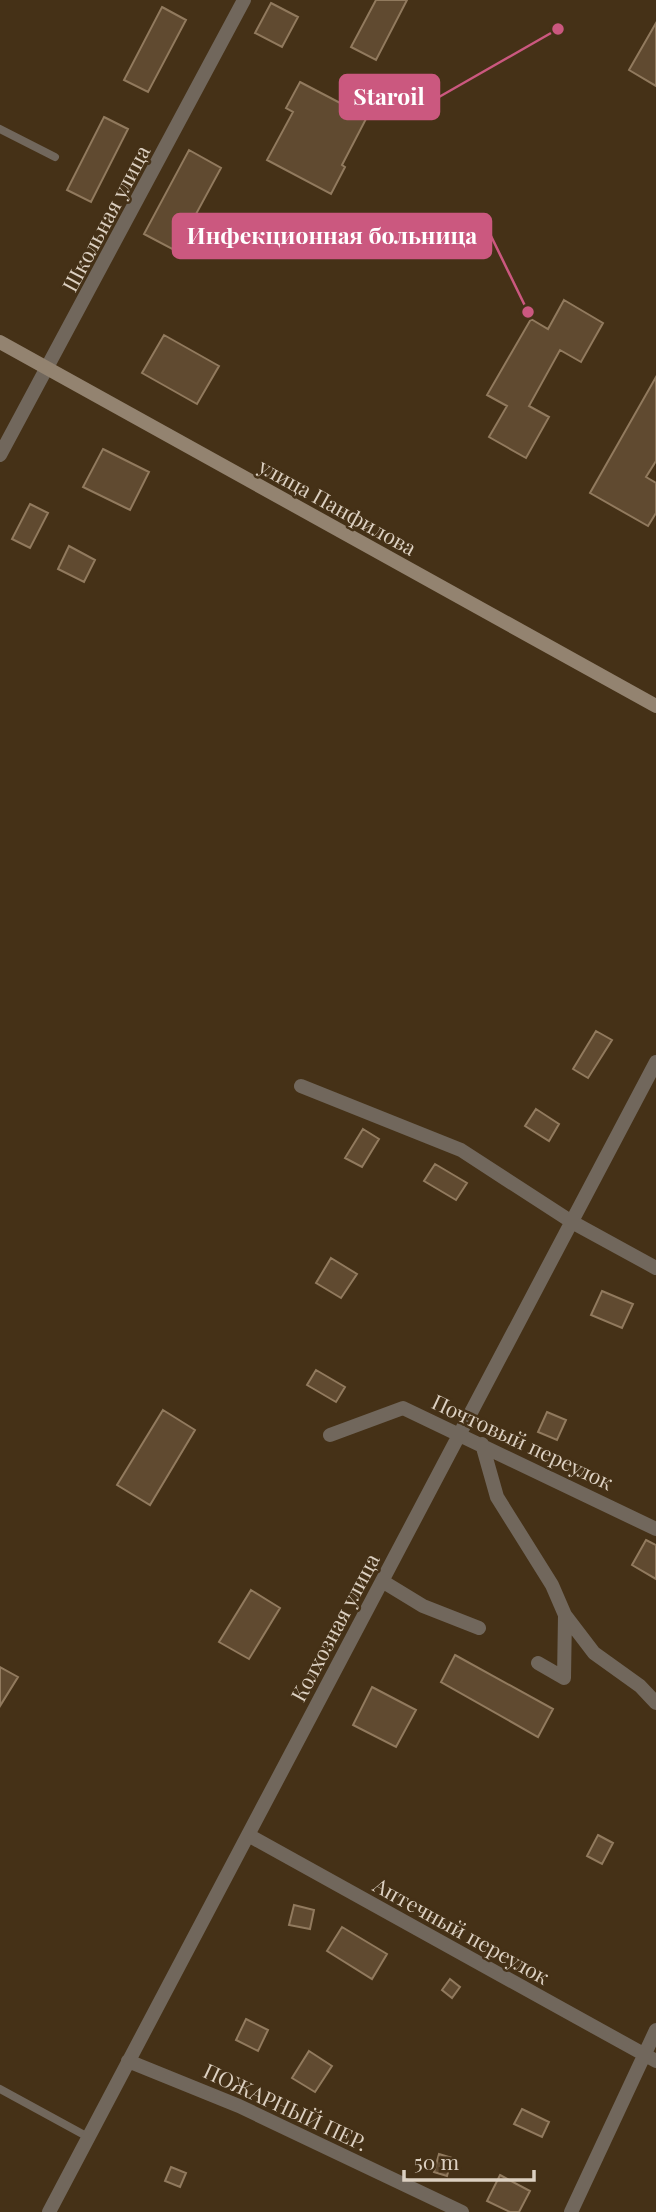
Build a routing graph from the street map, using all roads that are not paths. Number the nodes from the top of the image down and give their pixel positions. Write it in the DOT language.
graph roads {
  1 [pos="244,0"];
  2 [pos="0,129"];
  3 [pos="55,157"];
  4 [pos="0,342"];
  5 [pos="48,369"];
  6 [pos="0,454"];
  7 [pos="656,706"];
  8 [pos="656,1062"];
  9 [pos="301,1086"];
  10 [pos="572,1222"];
  11 [pos="656,1268"];
  12 [pos="460,1433"];
  13 [pos="330,1435"];
  14 [pos="482,1444"];
  15 [pos="656,1529"];
  16 [pos="382,1581"];
  17 [pos="565,1615"];
  18 [pos="479,1628"];
  19 [pos="538,1662"];
  20 [pos="656,1703"];
  21 [pos="248,1835"];
  22 [pos="656,2029"];
  23 [pos="650,2058"];
  24 [pos="128,2062"];
  25 [pos="0,2089"];
  26 [pos="88,2137"];
  27 [pos="49,2212"];
  28 [pos="463,2212"];
  29 [pos="571,2212"];
  1 -- 5 [label="street, Школьная улица"];
  2 -- 3 [label="lane"];
  4 -- 5 [label="street, улица Панфилова"];
  5 -- 6 [label="street, Школьная улица"];
  5 -- 7 [label="street, улица Панфилова"];
  8 -- 10 [label="street, Колхозная улица"];
  9 -- 10 [label="street"];
  10 -- 11 [label="street"];
  10 -- 12 [label="street, Колхозная улица"];
  12 -- 13 [label="street, Почтовый переулок"];
  12 -- 14 [label="street, Почтовый переулок"];
  12 -- 16 [label="street, Колхозная улица"];
  14 -- 15 [label="street, Почтовый переулок"];
  14 -- 17 [label="street"];
  16 -- 18 [label="street"];
  16 -- 21 [label="street, Колхозная улица"];
  17 -- 19 [label="street"];
  17 -- 20 [label="street"];
  21 -- 23 [label="street, Аптечный переулок"];
  21 -- 24 [label="street, Колхозная улица"];
  22 -- 23 [label="street"];
  23 -- 29 [label="street"];
  24 -- 26 [label="street, Колхозная улица"];
  24 -- 28 [label="street, ПОЖАРНЫЙ ПЕР."];
  25 -- 26 [label="lane"];
  26 -- 27 [label="street, Колхозная улица"];
}
